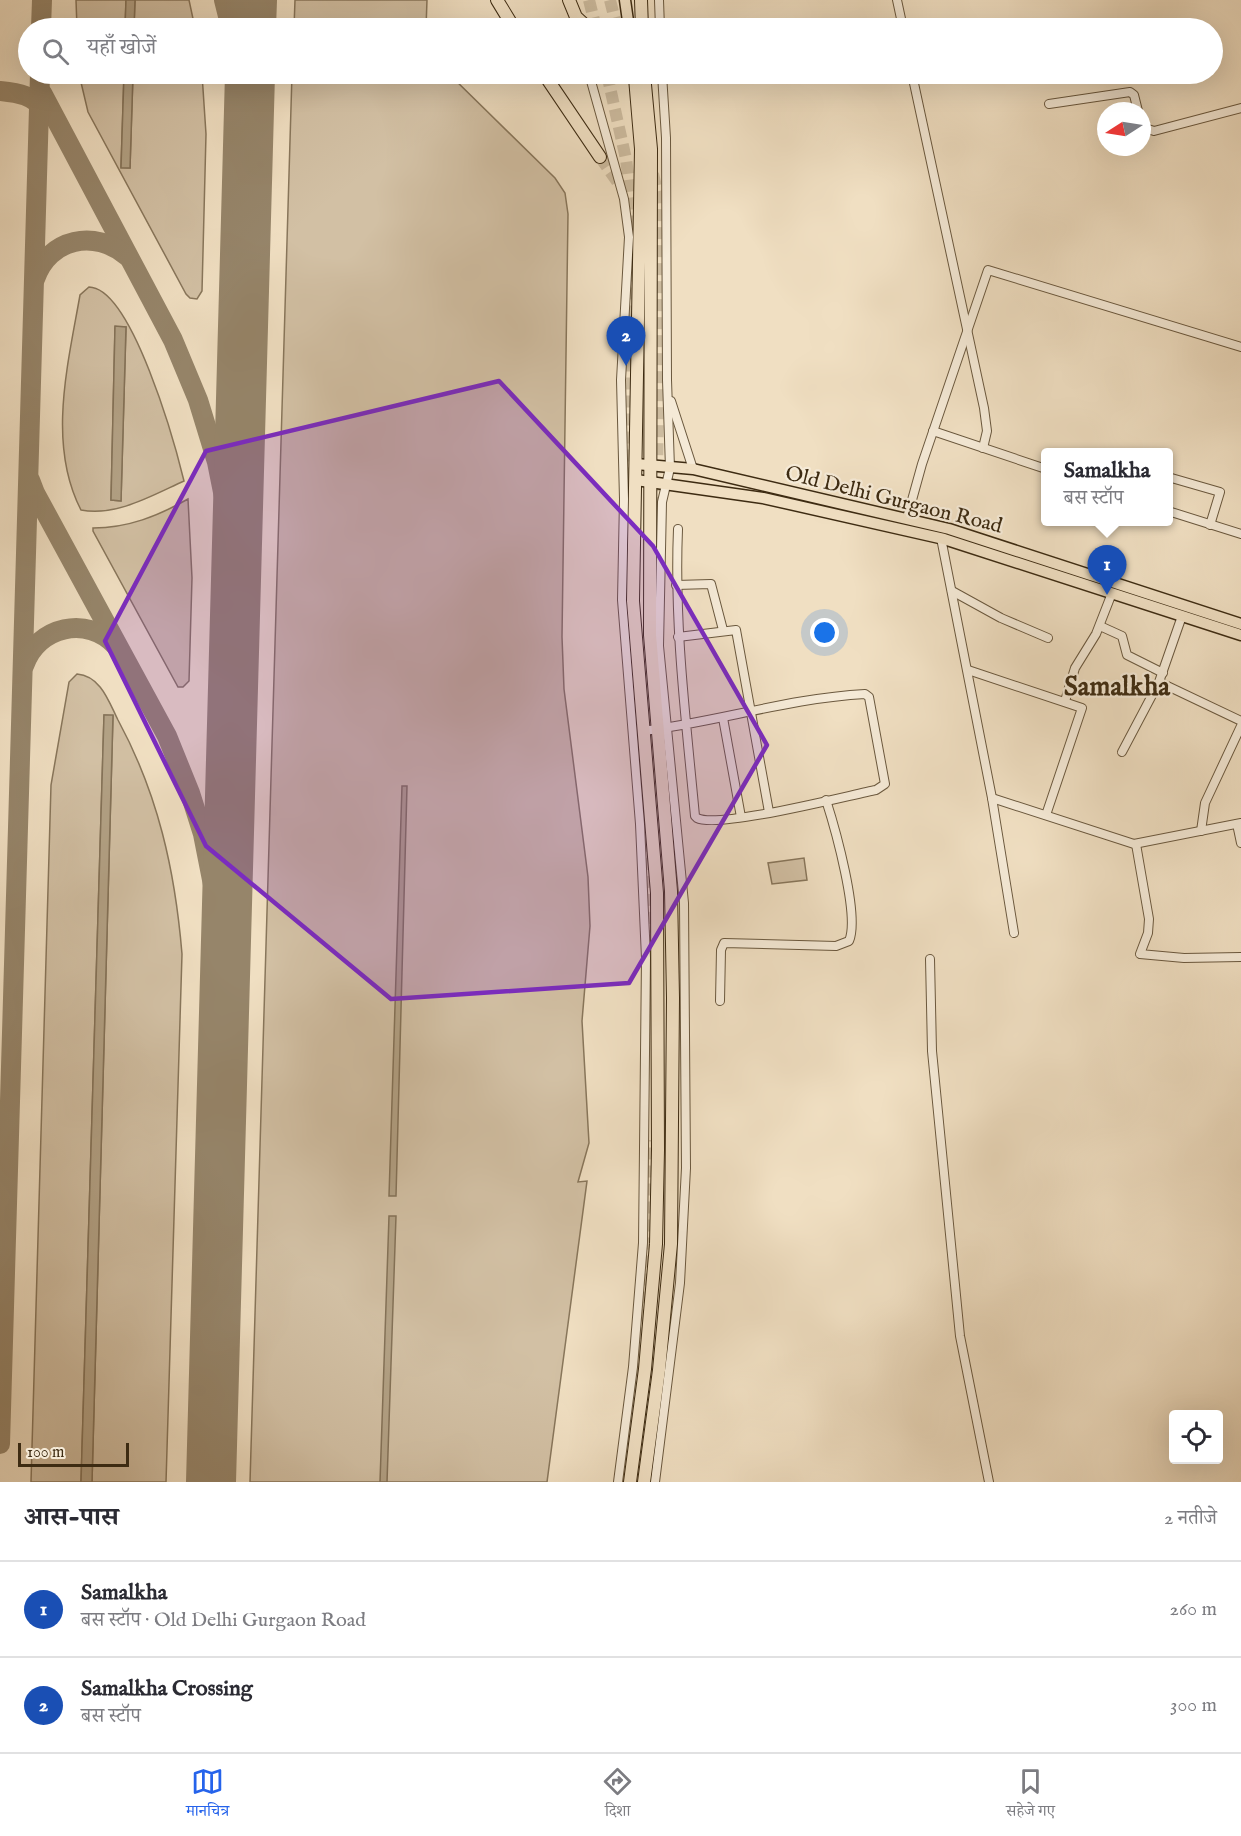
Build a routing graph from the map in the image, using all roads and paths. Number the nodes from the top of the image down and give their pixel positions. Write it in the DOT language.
graph roads {
  1 [pos="497,0"];
  2 [pos="625,0"];
  3 [pos="641,0"];
  4 [pos="659,0"];
  5 [pos="897,0"];
  6 [pos="571,6"];
  7 [pos="508,18"];
  8 [pos="580,18"];
  9 [pos="628,18"];
  10 [pos="642,18"];
  11 [pos="660,18"];
  12 [pos="901,18"];
  13 [pos="551,84"];
  14 [pos="592,84"];
  15 [pos="637,84"];
  16 [pos="638,84"];
  17 [pos="663,84"];
  18 [pos="914,84"];
  19 [pos="1136,102"];
  20 [pos="1049,104"];
  21 [pos="1241,108"];
  22 [pos="1151,130"];
  23 [pos="600,157"];
  24 [pos="966,332"];
  25 [pos="1241,347"];
  26 [pos="667,380"];
  27 [pos="933,431"];
  28 [pos="983,448"];
  29 [pos="636,464"];
  30 [pos="652,465"];
  31 [pos="670,468"];
  32 [pos="1041,468"];
  33 [pos="693,470"];
  34 [pos="1173,478"];
  35 [pos="636,480"];
  36 [pos="651,481"];
  37 [pos="667,482"];
  38 [pos="1173,513"];
  39 [pos="907,518"];
  40 [pos="1210,525"];
  41 [pos="678,529"];
  42 [pos="1241,534"];
  43 [pos="945,536"];
  44 [pos="676,585"];
  45 [pos="952,591"];
  46 [pos="1112,593"];
  47 [pos="1182,616"];
  48 [pos="1241,624"];
  49 [pos="1100,626"];
  50 [pos="723,630"];
  51 [pos="1241,635"];
  52 [pos="678,637"];
  53 [pos="1048,638"];
  54 [pos="968,670"];
  55 [pos="1163,673"];
  56 [pos="1160,682"];
  57 [pos="1065,701"];
  58 [pos="750,712"];
  59 [pos="723,718"];
  60 [pos="1241,724"];
  61 [pos="686,726"];
  62 [pos="662,729"];
  63 [pos="643,732"];
  64 [pos="1122,752"];
  65 [pos="992,798"];
  66 [pos="826,800"];
  67 [pos="769,812"];
  68 [pos="1046,815"];
  69 [pos="741,817"];
  70 [pos="1239,823"];
  71 [pos="1201,831"];
  72 [pos="1241,843"];
  73 [pos="1137,844"];
  74 [pos="1014,933"];
  75 [pos="1241,957"];
  76 [pos="930,959"];
  77 [pos="720,1000"];
  78 [pos="618,1482"];
  79 [pos="630,1482"];
  80 [pos="644,1482"];
  81 [pos="655,1482"];
  82 [pos="989,1482"];
  1 -- 7 [label="highway"];
  2 -- 9 [label="main road"];
  3 -- 10 [label="highway"];
  4 -- 11 [label="street"];
  5 -- 12 [label="street"];
  6 -- 8 [label="highway"];
  13 -- 23 [label="highway"];
  14 -- 78 [label="street"];
  15 -- 29 [label="highway"];
  16 -- 30 [label="highway"];
  17 -- 26 [label="street"];
  18 -- 24 [label="street"];
  19 -- 20 [label="street"];
  21 -- 22 [label="street"];
  24 -- 25 [label="street"];
  24 -- 27 [label="street"];
  24 -- 28 [label="street"];
  26 -- 31 [label="street"];
  26 -- 33 [label="street"];
  27 -- 28 [label="street"];
  27 -- 39 [label="street"];
  28 -- 32 [label="street"];
  29 -- 30 [label="main road, Old Delhi Gurgaon Road"];
  29 -- 35 [label="highway"];
  30 -- 31 [label="main road, Old Delhi Gurgaon Road"];
  30 -- 36 [label="highway"];
  31 -- 33 [label="main road, Old Delhi Gurgaon Road"];
  31 -- 37 [label="street"];
  33 -- 39 [label="main road, Old Delhi Gurgaon Road"];
  34 -- 40 [label="street"];
  35 -- 36 [label="main road, Old Delhi Gurgaon Road"];
  35 -- 63 [label="highway"];
  36 -- 37 [label="main road, Old Delhi Gurgaon Road"];
  36 -- 62 [label="highway"];
  37 -- 43 [label="main road, Old Delhi Gurgaon Road"];
  37 -- 62 [label="street"];
  38 -- 40 [label="street"];
  39 -- 43 [label="main road, Old Delhi Gurgaon Road"];
  40 -- 42 [label="street"];
  41 -- 44 [label="street"];
  43 -- 45 [label="street"];
  43 -- 46 [label="main road, Old Delhi Gurgaon Road"];
  43 -- 48 [label="main road, Old Delhi Gurgaon Road"];
  44 -- 50 [label="street"];
  44 -- 52 [label="street"];
  45 -- 53 [label="street"];
  45 -- 54 [label="street"];
  46 -- 47 [label="main road, Old Delhi Gurgaon Road"];
  46 -- 49 [label="street"];
  47 -- 51 [label="main road, Old Delhi Gurgaon Road"];
  47 -- 55 [label="street"];
  49 -- 55 [label="street"];
  49 -- 57 [label="street"];
  50 -- 52 [label="street"];
  50 -- 58 [label="street"];
  52 -- 61 [label="street"];
  54 -- 57 [label="street"];
  54 -- 65 [label="street"];
  55 -- 56 [label="street"];
  56 -- 60 [label="street"];
  56 -- 64 [label="street"];
  57 -- 68 [label="street"];
  58 -- 59 [label="street"];
  58 -- 66 [label="street"];
  58 -- 67 [label="street"];
  59 -- 61 [label="street"];
  59 -- 69 [label="street"];
  60 -- 71 [label="street"];
  61 -- 62 [label="street"];
  61 -- 69 [label="street"];
  62 -- 63 [label="street"];
  62 -- 80 [label="highway"];
  62 -- 81 [label="street"];
  63 -- 79 [label="highway"];
  65 -- 68 [label="street"];
  65 -- 74 [label="street"];
  66 -- 67 [label="street"];
  66 -- 77 [label="street"];
  67 -- 69 [label="street"];
  68 -- 73 [label="street"];
  70 -- 71 [label="street"];
  70 -- 72 [label="street"];
  71 -- 73 [label="street"];
  73 -- 75 [label="street"];
  76 -- 82 [label="street"];
}
